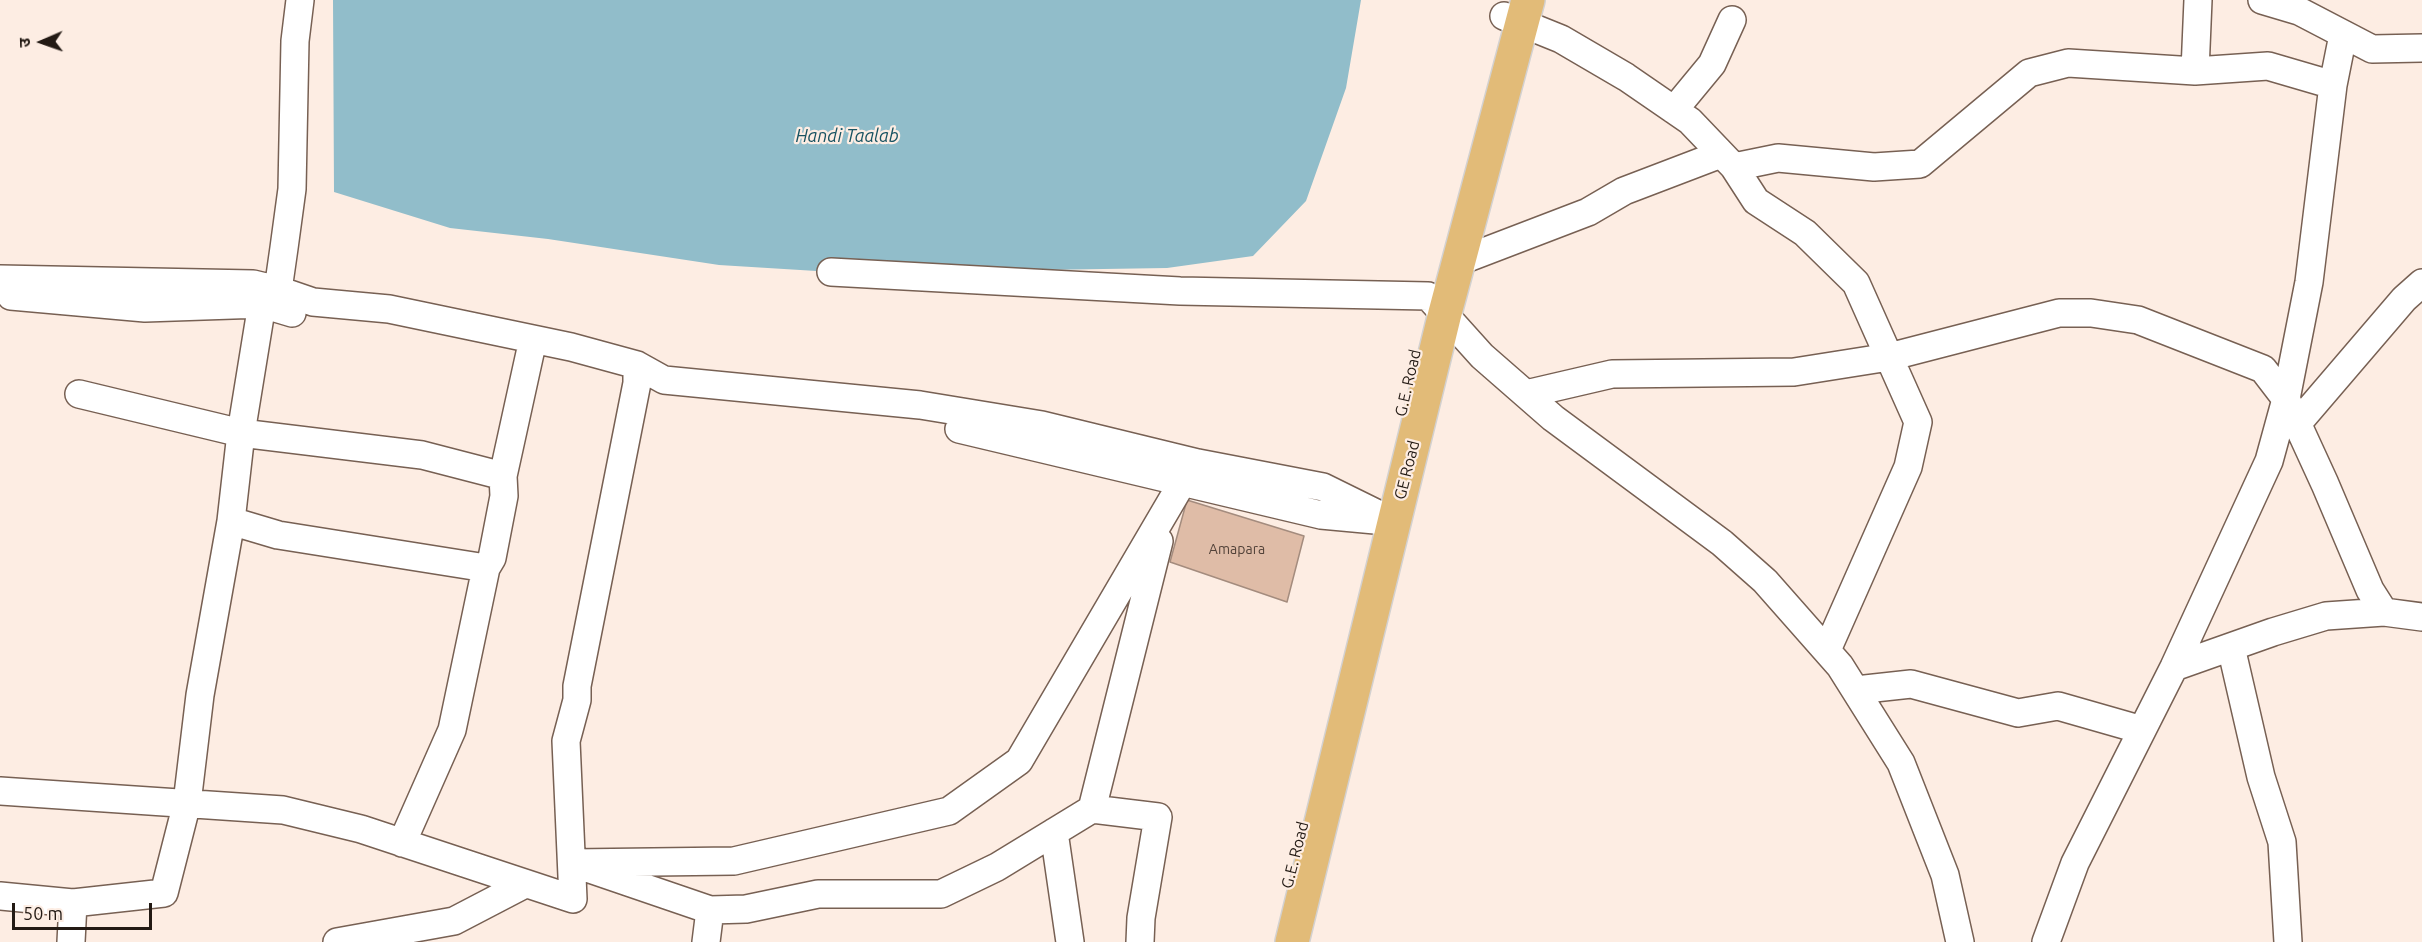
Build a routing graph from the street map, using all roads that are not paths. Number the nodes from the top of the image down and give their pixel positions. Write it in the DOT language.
graph roads {
  1 [pos="300,0"];
  2 [pos="2198,0"];
  3 [pos="2262,0"];
  4 [pos="1515,10"];
  5 [pos="1732,20"];
  6 [pos="2343,35"];
  7 [pos="2422,48"];
  8 [pos="2195,71"];
  9 [pos="2333,85"];
  10 [pos="1674,110"];
  11 [pos="1727,161"];
  12 [pos="1460,261"];
  13 [pos="831,272"];
  14 [pos="0,279"];
  15 [pos="2422,283"];
  16 [pos="0,295"];
  17 [pos="270,297"];
  18 [pos="1436,305"];
  19 [pos="530,353"];
  20 [pos="1889,357"];
  21 [pos="637,374"];
  22 [pos="79,394"];
  23 [pos="1526,394"];
  24 [pos="2286,399"];
  25 [pos="2297,424"];
  26 [pos="242,433"];
  27 [pos="1190,473"];
  28 [pos="503,476"];
  29 [pos="1166,513"];
  30 [pos="1383,519"];
  31 [pos="231,521"];
  32 [pos="486,568"];
  33 [pos="2385,612"];
  34 [pos="2422,616"];
  35 [pos="2230,647"];
  36 [pos="1827,650"];
  37 [pos="2174,667"];
  38 [pos="1856,690"];
  39 [pos="2142,730"];
  40 [pos="0,791"];
  41 [pos="187,803"];
  42 [pos="1092,809"];
  43 [pos="1054,832"];
  44 [pos="402,843"];
  45 [pos="572,863"];
  46 [pos="525,884"];
  47 [pos="0,896"];
  48 [pos="73,903"];
  49 [pos="710,910"];
  50 [pos="71,942"];
  51 [pos="337,942"];
  52 [pos="706,942"];
  53 [pos="1070,942"];
  54 [pos="1140,942"];
  55 [pos="1274,942"];
  56 [pos="1292,942"];
  57 [pos="1960,942"];
  58 [pos="2046,942"];
  59 [pos="2288,942"];
  1 -- 17 [label="street"];
  2 -- 8 [label="street"];
  3 -- 6 [label="street"];
  4 -- 10 [label="street"];
  4 -- 12 [label="main road, GE Road"];
  4 -- 18 [label="main road"];
  5 -- 10 [label="street"];
  6 -- 7 [label="street"];
  6 -- 9 [label="street"];
  8 -- 9 [label="street"];
  8 -- 11 [label="street"];
  9 -- 24 [label="street"];
  10 -- 11 [label="street"];
  11 -- 12 [label="street"];
  11 -- 20 [label="street"];
  12 -- 18 [label="main road, GE Road"];
  13 -- 18 [label="street"];
  14 -- 17 [label="street"];
  15 -- 25 [label="street"];
  16 -- 17 [label="street"];
  17 -- 19 [label="street"];
  17 -- 21 [label="street"];
  17 -- 26 [label="street"];
  18 -- 23 [label="street"];
  18 -- 30 [label="main road, GE Road"];
  19 -- 21 [label="street"];
  19 -- 28 [label="street"];
  20 -- 23 [label="street"];
  20 -- 24 [label="street"];
  20 -- 36 [label="street"];
  21 -- 27 [label="street"];
  21 -- 45 [label="street"];
  22 -- 26 [label="street"];
  23 -- 36 [label="street"];
  24 -- 25 [label="street"];
  24 -- 37 [label="street"];
  25 -- 33 [label="street"];
  26 -- 28 [label="street"];
  26 -- 31 [label="street"];
  27 -- 29 [label="street"];
  27 -- 30 [label="street"];
  28 -- 32 [label="street"];
  29 -- 42 [label="street"];
  29 -- 45 [label="street"];
  30 -- 55 [label="main road, G.E. Road"];
  30 -- 56 [label="main road, GE Road"];
  31 -- 32 [label="street"];
  31 -- 41 [label="street"];
  32 -- 44 [label="street"];
  33 -- 34 [label="street"];
  33 -- 35 [label="street"];
  35 -- 37 [label="street"];
  35 -- 59 [label="street"];
  36 -- 38 [label="street"];
  37 -- 39 [label="street"];
  38 -- 39 [label="street"];
  38 -- 57 [label="street"];
  39 -- 58 [label="street"];
  40 -- 41 [label="street"];
  41 -- 44 [label="street"];
  41 -- 48 [label="street"];
  42 -- 43 [label="street"];
  42 -- 54 [label="street"];
  43 -- 49 [label="street"];
  43 -- 53 [label="street"];
  44 -- 46 [label="street"];
  45 -- 46 [label="street"];
  45 -- 49 [label="street"];
  46 -- 51 [label="street"];
  47 -- 48 [label="street"];
  48 -- 50 [label="street"];
  49 -- 52 [label="street"];
}
